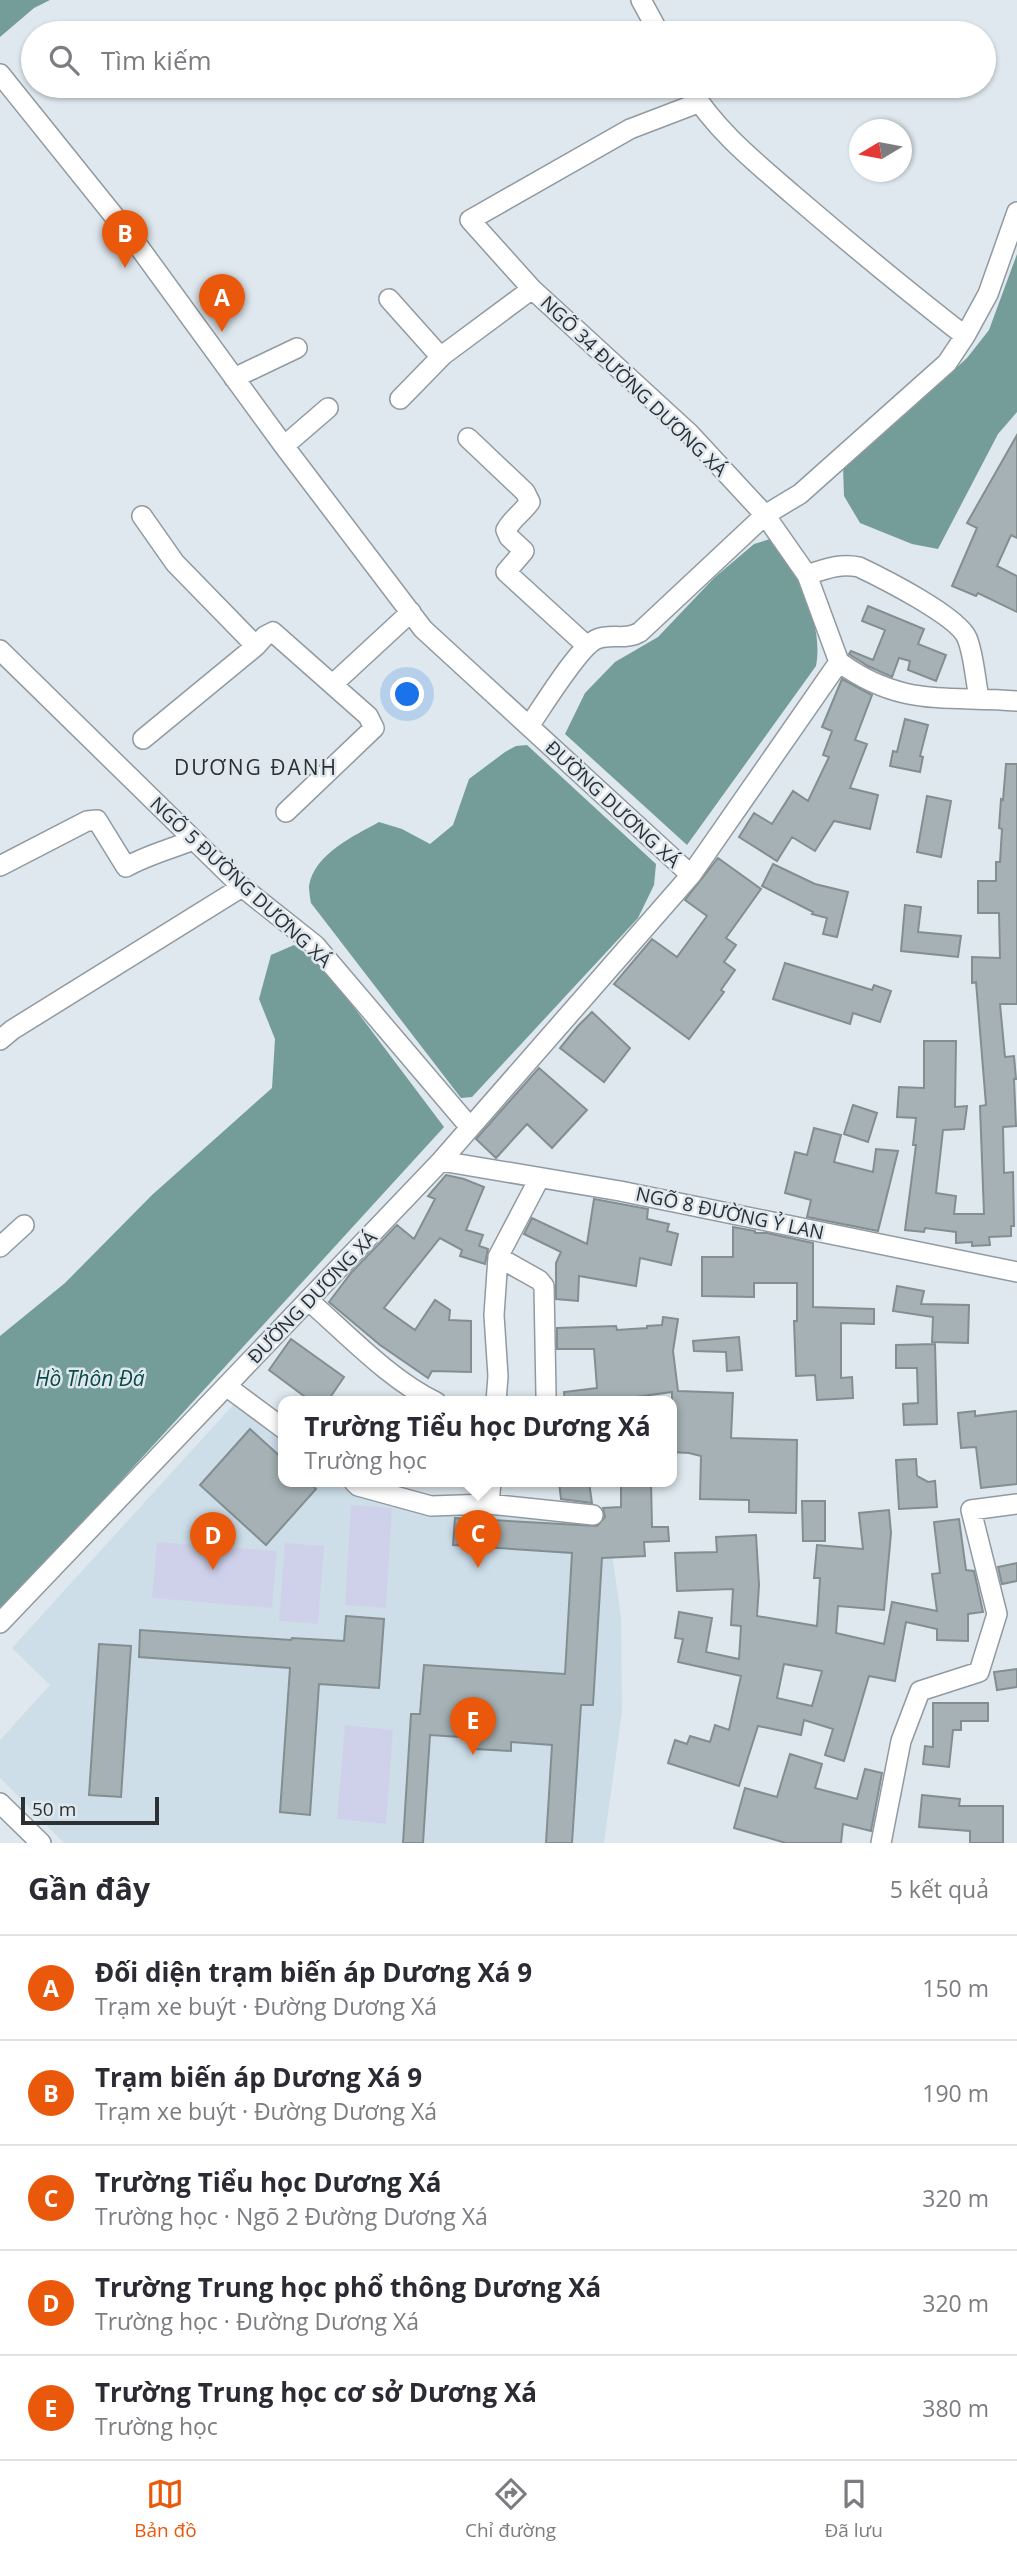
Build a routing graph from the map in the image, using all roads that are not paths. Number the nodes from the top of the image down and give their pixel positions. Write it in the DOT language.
graph roads {
  1 [pos="641,0"];
  2 [pos="652,21"];
  3 [pos="0,74"];
  4 [pos="687,98"];
  5 [pos="697,98"];
  6 [pos="1017,212"];
  7 [pos="532,289"];
  8 [pos="388,299"];
  9 [pos="965,337"];
  10 [pos="297,348"];
  11 [pos="443,355"];
  12 [pos="234,377"];
  13 [pos="400,399"];
  14 [pos="328,408"];
  15 [pos="468,438"];
  16 [pos="284,446"];
  17 [pos="765,515"];
  18 [pos="142,516"];
  19 [pos="807,575"];
  20 [pos="411,612"];
  21 [pos="256,646"];
  22 [pos="587,646"];
  23 [pos="1,653"];
  24 [pos="839,662"];
  25 [pos="333,684"];
  26 [pos="979,697"];
  27 [pos="1017,701"];
  28 [pos="532,728"];
  29 [pos="142,739"];
  30 [pos="286,812"];
  31 [pos="193,840"];
  32 [pos="0,866"];
  33 [pos="691,875"];
  34 [pos="242,887"];
  35 [pos="0,1040"];
  36 [pos="469,1126"];
  37 [pos="441,1161"];
  38 [pos="539,1179"];
  39 [pos="24,1225"];
  40 [pos="0,1247"];
  41 [pos="498,1257"];
  42 [pos="1017,1272"];
  43 [pos="309,1300"];
  44 [pos="226,1386"];
  45 [pos="546,1395"];
  46 [pos="424,1396"];
  47 [pos="496,1396"];
  48 [pos="278,1425"];
  49 [pos="362,1487"];
  50 [pos="491,1487"];
  51 [pos="489,1504"];
  52 [pos="1017,1504"];
  53 [pos="593,1515"];
  54 [pos="0,1623"];
  55 [pos="0,1802"];
  56 [pos="36,1830"];
  57 [pos="881,1843"];
  1 -- 2 [label="street"];
  3 -- 12 [label="street, ĐƯỜNG DƯƠNG XÁ"];
  4 -- 7 [label="street, NGÕ 34 ĐƯỜNG DƯƠNG XÁ"];
  5 -- 9 [label="street"];
  6 -- 9 [label="street"];
  7 -- 11 [label="street"];
  7 -- 17 [label="street, NGÕ 34 ĐƯỜNG DƯƠNG XÁ"];
  8 -- 11 [label="street"];
  9 -- 17 [label="street"];
  10 -- 12 [label="street"];
  11 -- 13 [label="street"];
  12 -- 16 [label="street, ĐƯỜNG DƯƠNG XÁ"];
  14 -- 16 [label="street"];
  15 -- 22 [label="street"];
  16 -- 20 [label="street, ĐƯỜNG DƯƠNG XÁ"];
  17 -- 19 [label="street, NGÕ 34 ĐƯỜNG DƯƠNG XÁ"];
  17 -- 22 [label="street"];
  18 -- 21 [label="street"];
  19 -- 24 [label="street, NGÕ 34 ĐƯỜNG DƯƠNG XÁ"];
  19 -- 26 [label="street"];
  20 -- 25 [label="street"];
  20 -- 28 [label="street, ĐƯỜNG DƯƠNG XÁ"];
  21 -- 25 [label="street"];
  21 -- 29 [label="street"];
  22 -- 28 [label="street"];
  23 -- 31 [label="street, NGÕ 5 ĐƯỜNG DƯƠNG XÁ"];
  24 -- 26 [label="street"];
  24 -- 33 [label="street"];
  25 -- 30 [label="street"];
  26 -- 27 [label="street"];
  28 -- 33 [label="street, ĐƯỜNG DƯƠNG XÁ"];
  31 -- 32 [label="street"];
  31 -- 34 [label="street, NGÕ 5 ĐƯỜNG DƯƠNG XÁ"];
  33 -- 36 [label="street, ĐƯỜNG DƯƠNG XÁ"];
  34 -- 35 [label="street"];
  34 -- 36 [label="street, NGÕ 5 ĐƯỜNG DƯƠNG XÁ"];
  36 -- 37 [label="street, ĐƯỜNG DƯƠNG XÁ"];
  37 -- 38 [label="street, NGÕ 8 ĐƯỜNG Ỷ LAN"];
  37 -- 43 [label="street, ĐƯỜNG DƯƠNG XÁ"];
  38 -- 41 [label="street"];
  38 -- 42 [label="street, NGÕ 8 ĐƯỜNG Ỷ LAN"];
  39 -- 40 [label="street"];
  41 -- 45 [label="street"];
  41 -- 47 [label="street"];
  43 -- 44 [label="street, ĐƯỜNG DƯƠNG XÁ"];
  43 -- 46 [label="street"];
  44 -- 48 [label="street"];
  44 -- 54 [label="street, ĐƯỜNG DƯƠNG XÁ"];
  49 -- 51 [label="street"];
  50 -- 51 [label="street"];
  51 -- 53 [label="street"];
  52 -- 57 [label="street"];
  55 -- 56 [label="street"];
}
